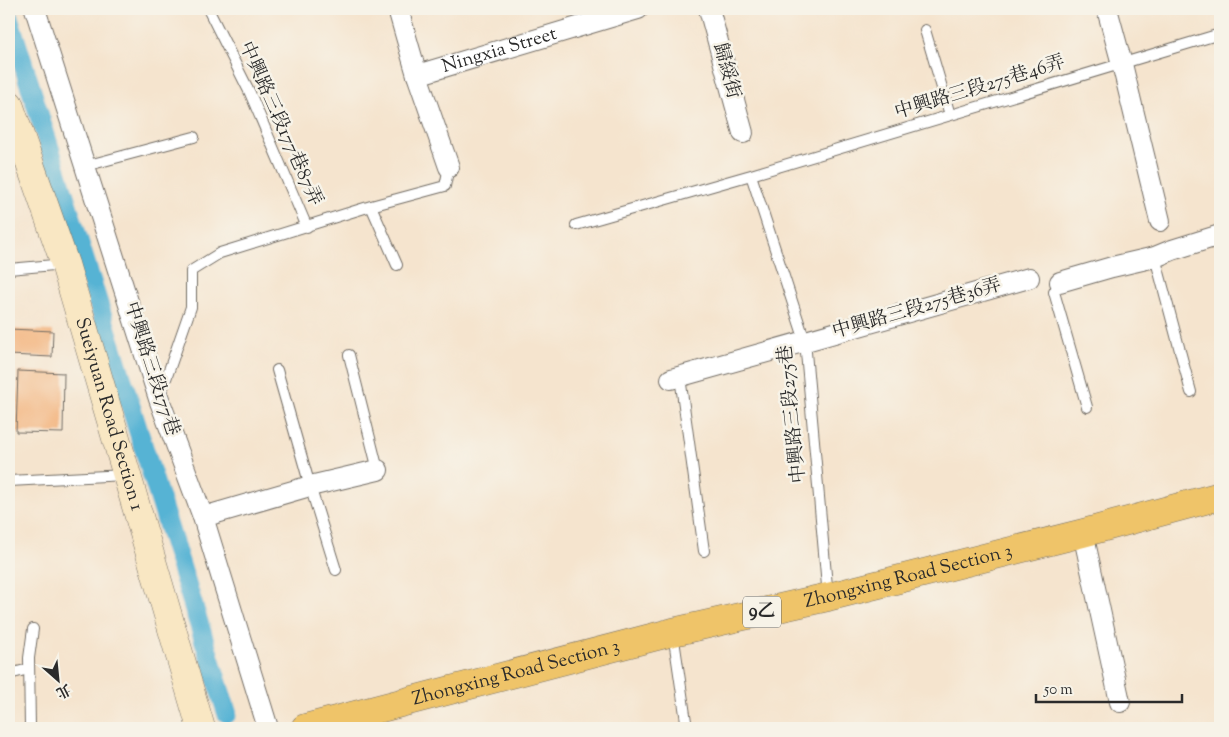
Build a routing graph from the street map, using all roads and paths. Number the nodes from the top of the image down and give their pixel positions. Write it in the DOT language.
graph roads {
  1 [pos="35,9"];
  2 [pos="208,9"];
  3 [pos="398,9"];
  4 [pos="638,9"];
  5 [pos="709,9"];
  6 [pos="1107,9"];
  7 [pos="925,30"];
  8 [pos="1220,34"];
  9 [pos="1122,64"];
  10 [pos="418,75"];
  11 [pos="9,104"];
  12 [pos="950,115"];
  13 [pos="743,132"];
  14 [pos="194,138"];
  15 [pos="85,166"];
  16 [pos="449,167"];
  17 [pos="750,175"];
  18 [pos="372,206"];
  19 [pos="1160,221"];
  20 [pos="576,225"];
  21 [pos="307,227"];
  22 [pos="1220,235"];
  23 [pos="1154,258"];
  24 [pos="65,264"];
  25 [pos="397,265"];
  26 [pos="9,269"];
  27 [pos="1030,278"];
  28 [pos="1060,282"];
  29 [pos="805,341"];
  30 [pos="349,355"];
  31 [pos="277,370"];
  32 [pos="676,378"];
  33 [pos="1191,392"];
  34 [pos="159,399"];
  35 [pos="1087,407"];
  36 [pos="378,470"];
  37 [pos="127,474"];
  38 [pos="9,482"];
  39 [pos="310,486"];
  40 [pos="1220,496"];
  41 [pos="203,517"];
  42 [pos="1083,533"];
  43 [pos="704,550"];
  44 [pos="336,570"];
  45 [pos="828,597"];
  46 [pos="33,629"];
  47 [pos="673,632"];
  48 [pos="29,669"];
  49 [pos="9,674"];
  50 [pos="1120,702"];
  51 [pos="30,728"];
  52 [pos="201,728"];
  53 [pos="268,728"];
  54 [pos="305,728"];
  55 [pos="687,728"];
  1 -- 15 [label="street, 中興路三段177巷"];
  2 -- 21 [label="lane, 中興路三段177巷87弄"];
  3 -- 10 [label="street"];
  4 -- 10 [label="street, Ningxia Street"];
  5 -- 13 [label="street, 歸綏街"];
  6 -- 9 [label="street"];
  7 -- 12 [label="lane"];
  8 -- 9 [label="lane, 中興路三段275巷46弄"];
  9 -- 12 [label="lane, 中興路三段275巷46弄"];
  9 -- 19 [label="street"];
  10 -- 16 [label="street"];
  11 -- 24 [label="street, Sueiyuan Road Section 1"];
  12 -- 17 [label="lane, 中興路三段275巷46弄"];
  14 -- 15 [label="lane"];
  15 -- 34 [label="street, 中興路三段177巷"];
  16 -- 18 [label="lane"];
  17 -- 20 [label="lane, 中興路三段275巷46弄"];
  17 -- 29 [label="lane, 中興路三段275巷"];
  18 -- 21 [label="lane"];
  18 -- 25 [label="lane"];
  21 -- 34 [label="lane"];
  22 -- 23 [label="street"];
  23 -- 28 [label="street"];
  23 -- 33 [label="lane"];
  24 -- 26 [label="lane"];
  24 -- 37 [label="street, Sueiyuan Road Section 1"];
  27 -- 29 [label="street, 中興路三段275巷36弄"];
  28 -- 35 [label="lane"];
  29 -- 32 [label="street, 中興路三段275巷36弄"];
  29 -- 45 [label="lane, 中興路三段275巷"];
  30 -- 36 [label="lane"];
  31 -- 39 [label="lane"];
  32 -- 43 [label="lane"];
  34 -- 41 [label="street, 中興路三段177巷"];
  36 -- 39 [label="street"];
  37 -- 38 [label="lane"];
  37 -- 52 [label="street, Sueiyuan Road Section 1"];
  39 -- 41 [label="street"];
  39 -- 44 [label="lane"];
  40 -- 42 [label="main road, Zhongxing Road Section 3 / 9乙"];
  41 -- 53 [label="street, 中興路三段177巷"];
  42 -- 45 [label="main road, Zhongxing Road Section 3 / 9乙"];
  42 -- 50 [label="street"];
  45 -- 47 [label="main road, Zhongxing Road Section 3 / 9乙"];
  46 -- 48 [label="lane"];
  47 -- 54 [label="main road, Zhongxing Road Section 3 / 9乙"];
  47 -- 55 [label="lane"];
  48 -- 49 [label="lane"];
  48 -- 51 [label="lane"];
}
